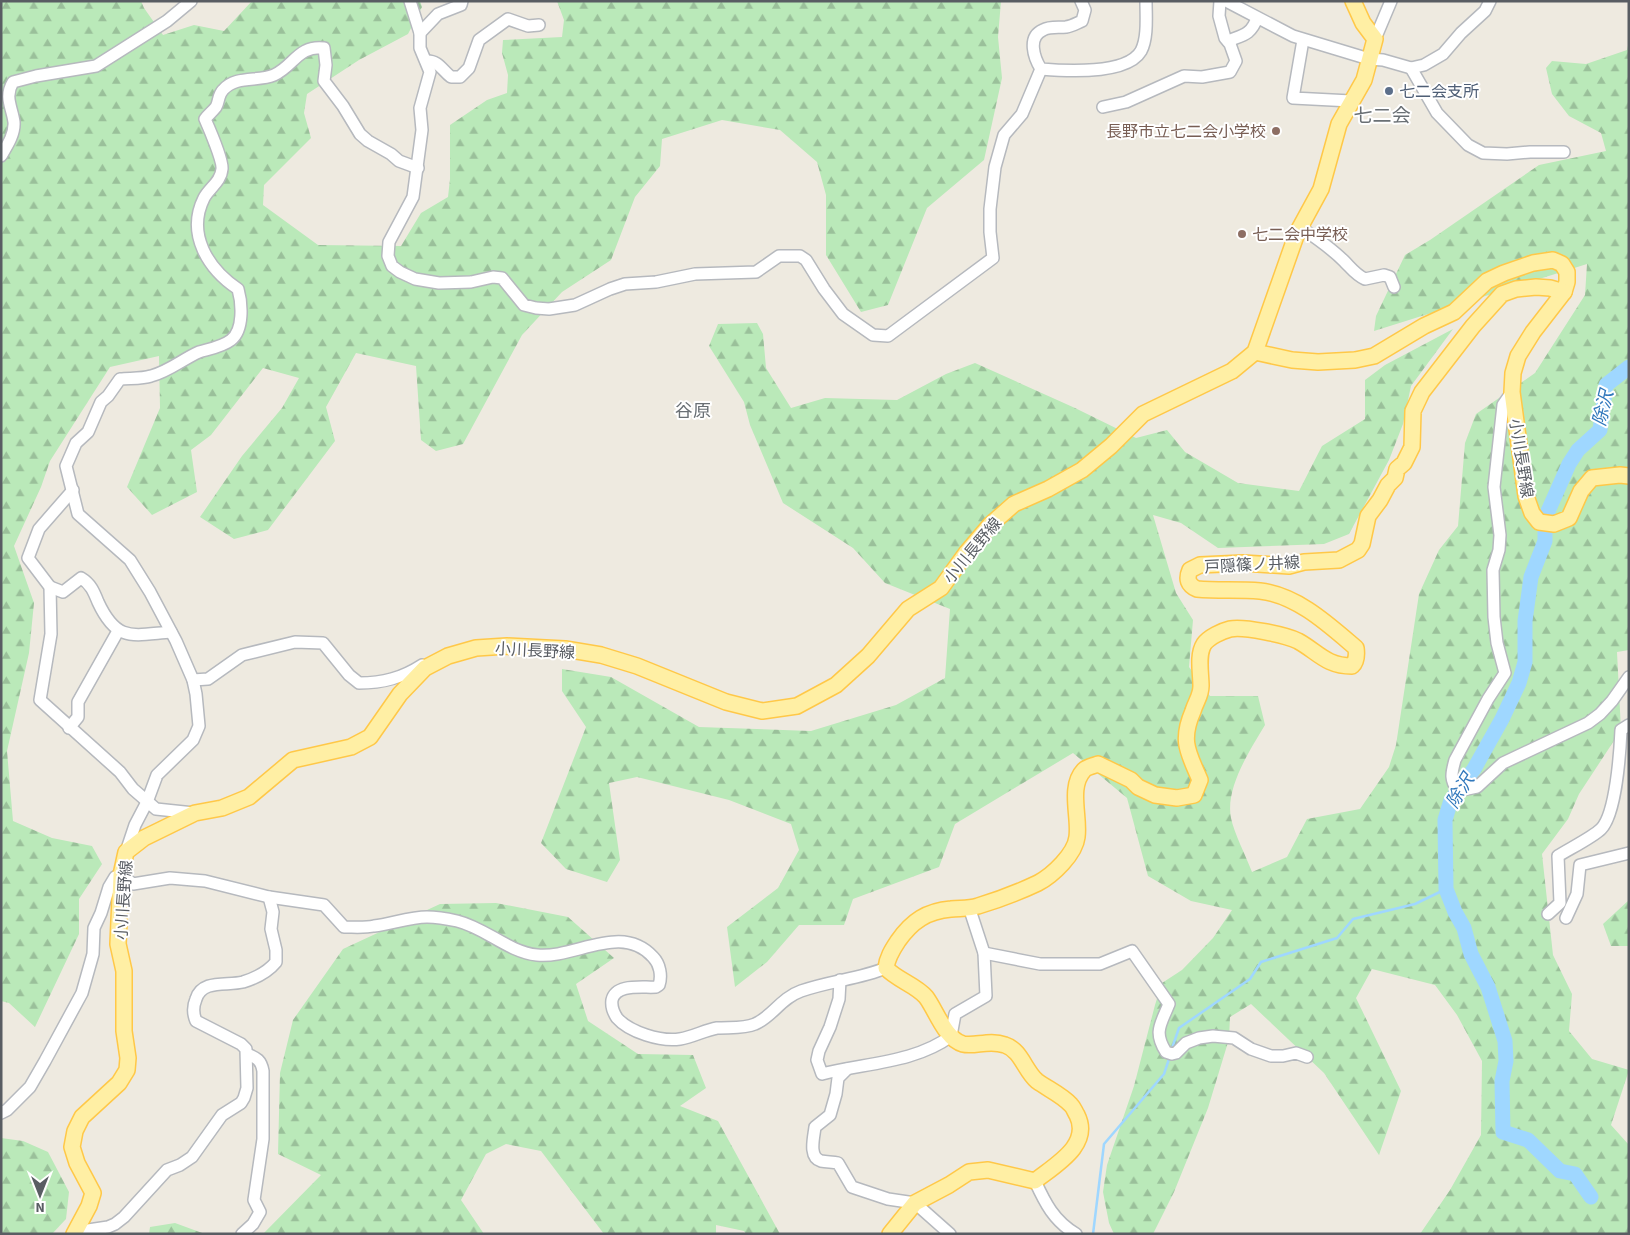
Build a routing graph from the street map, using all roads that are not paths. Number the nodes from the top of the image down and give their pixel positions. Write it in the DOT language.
graph roads {
  1 [pos="191,1"];
  2 [pos="410,1"];
  3 [pos="462,1"];
  4 [pos="1081,1"];
  5 [pos="1146,1"];
  6 [pos="1220,1"];
  7 [pos="1226,1"];
  8 [pos="1353,1"];
  9 [pos="1391,1"];
  10 [pos="1490,1"];
  11 [pos="1257,18"];
  12 [pos="539,25"];
  13 [pos="420,34"];
  14 [pos="1375,39"];
  15 [pos="1303,40"];
  16 [pos="1228,41"];
  17 [pos="1369,58"];
  18 [pos="426,61"];
  19 [pos="1411,68"];
  20 [pos="1041,69"];
  21 [pos="1351,101"];
  22 [pos="1103,107"];
  23 [pos="1564,152"];
  24 [pos="1,156"];
  25 [pos="418,168"];
  26 [pos="1300,227"];
  27 [pos="1394,287"];
  28 [pos="1564,292"];
  29 [pos="1255,352"];
  30 [pos="1512,392"];
  31 [pos="1629,476"];
  32 [pos="73,490"];
  33 [pos="50,587"];
  34 [pos="118,631"];
  35 [pos="171,632"];
  36 [pos="425,668"];
  37 [pos="1629,677"];
  38 [pos="193,680"];
  39 [pos="1629,725"];
  40 [pos="69,728"];
  41 [pos="147,802"];
  42 [pos="195,813"];
  43 [pos="126,852"];
  44 [pos="1629,853"];
  45 [pos="121,875"];
  46 [pos="269,897"];
  47 [pos="969,907"];
  48 [pos="1548,914"];
  49 [pos="1566,918"];
  50 [pos="984,953"];
  51 [pos="886,968"];
  52 [pos="840,980"];
  53 [pos="951,1036"];
  54 [pos="247,1054"];
  55 [pos="1307,1057"];
  56 [pos="848,1067"];
  57 [pos="1,1113"];
  58 [pos="1035,1182"];
  59 [pos="915,1203"];
  60 [pos="75,1233"];
  61 [pos="242,1234"];
  62 [pos="890,1234"];
  63 [pos="950,1234"];
  64 [pos="1076,1234"];
  1 -- 24 [label="street"];
  2 -- 13 [label="street"];
  3 -- 13 [label="street"];
  4 -- 20 [label="street"];
  5 -- 20 [label="street"];
  6 -- 16 [label="street"];
  7 -- 11 [label="street"];
  8 -- 14 [label="main road"];
  9 -- 14 [label="street"];
  10 -- 19 [label="street"];
  11 -- 15 [label="street"];
  11 -- 16 [label="street"];
  12 -- 18 [label="street"];
  13 -- 18 [label="street"];
  14 -- 17 [label="main road"];
  15 -- 17 [label="street"];
  15 -- 21 [label="street"];
  16 -- 22 [label="street"];
  17 -- 19 [label="street"];
  17 -- 21 [label="main road"];
  18 -- 25 [label="street"];
  19 -- 23 [label="street"];
  20 -- 25 [label="street"];
  21 -- 26 [label="main road"];
  25 -- 32 [label="street"];
  26 -- 27 [label="street"];
  26 -- 29 [label="main road"];
  28 -- 29 [label="main road"];
  28 -- 30 [label="main road, 小川長野線"];
  28 -- 47 [label="main road, 戸隠篠ノ井線"];
  29 -- 36 [label="main road, 小川長野線"];
  30 -- 31 [label="main road, 小川長野線"];
  30 -- 37 [label="street"];
  32 -- 33 [label="street"];
  32 -- 35 [label="street"];
  33 -- 34 [label="street"];
  33 -- 40 [label="street"];
  34 -- 35 [label="street"];
  34 -- 40 [label="street"];
  35 -- 38 [label="street"];
  36 -- 38 [label="street"];
  36 -- 42 [label="main road, 小川長野線"];
  38 -- 41 [label="street"];
  39 -- 48 [label="street"];
  40 -- 41 [label="street"];
  41 -- 42 [label="street"];
  41 -- 43 [label="street"];
  42 -- 43 [label="main road, 小川長野線"];
  43 -- 45 [label="main road, 小川長野線"];
  44 -- 49 [label="street"];
  45 -- 46 [label="street"];
  45 -- 57 [label="street"];
  45 -- 60 [label="main road, 小川長野線"];
  46 -- 52 [label="street"];
  46 -- 54 [label="street"];
  47 -- 50 [label="street"];
  47 -- 51 [label="main road, 戸隠篠ノ井線"];
  50 -- 53 [label="street"];
  50 -- 55 [label="street"];
  51 -- 52 [label="street"];
  51 -- 53 [label="main road"];
  52 -- 56 [label="street"];
  53 -- 56 [label="street"];
  53 -- 58 [label="main road"];
  54 -- 60 [label="street"];
  54 -- 61 [label="street"];
  56 -- 59 [label="street"];
  58 -- 59 [label="main road"];
  58 -- 64 [label="street"];
  59 -- 62 [label="main road"];
  59 -- 63 [label="street"];
}
